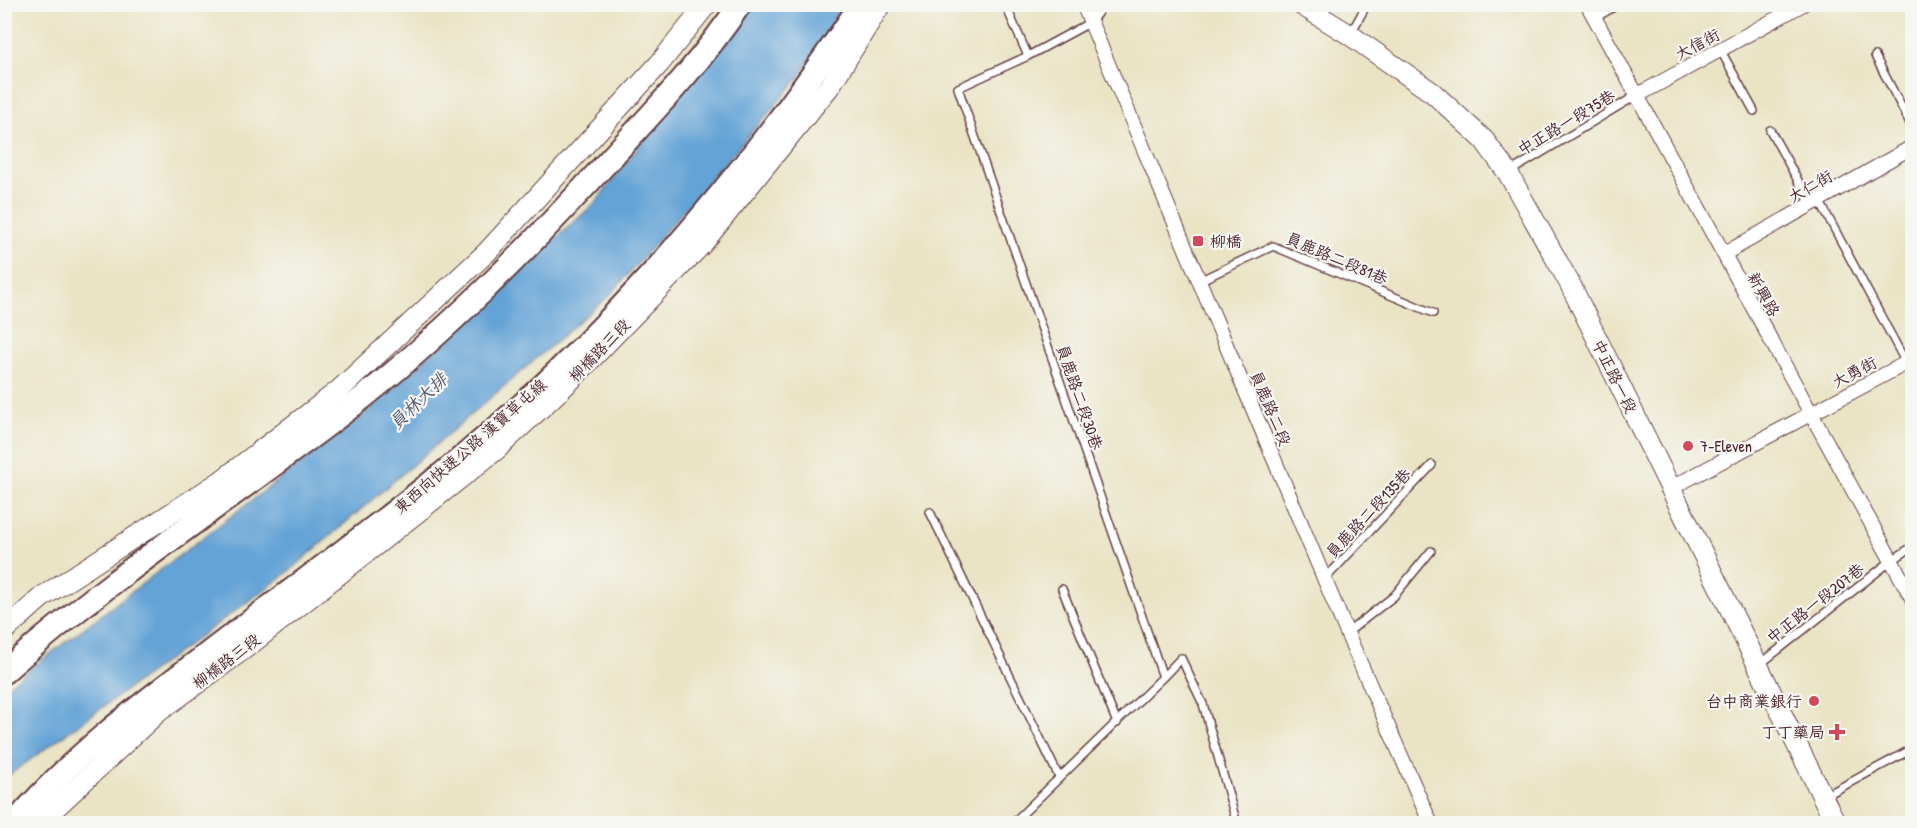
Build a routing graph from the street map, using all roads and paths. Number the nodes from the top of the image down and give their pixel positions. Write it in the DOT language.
graph roads {
  1 [pos="707,4"];
  2 [pos="740,4"];
  3 [pos="861,4"];
  4 [pos="881,4"];
  5 [pos="1005,4"];
  6 [pos="1083,4"];
  7 [pos="1104,4"];
  8 [pos="1300,4"];
  9 [pos="1367,4"];
  10 [pos="1587,4"];
  11 [pos="1619,4"];
  12 [pos="1803,4"];
  13 [pos="1595,18"];
  14 [pos="1091,22"];
  15 [pos="1350,34"];
  16 [pos="1721,51"];
  17 [pos="1028,56"];
  18 [pos="1875,56"];
  19 [pos="1638,95"];
  20 [pos="1754,111"];
  21 [pos="1912,127"];
  22 [pos="1770,130"];
  23 [pos="1912,147"];
  24 [pos="1509,173"];
  25 [pos="1815,202"];
  26 [pos="1724,254"];
  27 [pos="1199,281"];
  28 [pos="1433,313"];
  29 [pos="1909,362"];
  30 [pos="1811,414"];
  31 [pos="1432,465"];
  32 [pos="1671,488"];
  33 [pos="930,512"];
  34 [pos="1912,547"];
  35 [pos="1431,551"];
  36 [pos="1890,561"];
  37 [pos="1325,579"];
  38 [pos="1062,589"];
  39 [pos="1912,598"];
  40 [pos="4,631"];
  41 [pos="1347,633"];
  42 [pos="1757,666"];
  43 [pos="4,672"];
  44 [pos="1163,677"];
  45 [pos="1117,723"];
  46 [pos="1912,749"];
  47 [pos="1059,777"];
  48 [pos="1823,797"];
  49 [pos="14,824"];
  50 [pos="38,824"];
  51 [pos="1012,824"];
  52 [pos="1237,824"];
  53 [pos="1431,824"];
  54 [pos="1836,824"];
  1 -- 40 [label="main road"];
  2 -- 43 [label="highway"];
  3 -- 49 [label="highway, 東西向快速公路 漢寶草屯線"];
  4 -- 50 [label="main road, 柳橋路三段"];
  5 -- 17 [label="lane"];
  6 -- 14 [label="street, 員鹿路二段"];
  7 -- 14 [label="lane, 員鹿路二段30巷"];
  8 -- 15 [label="main road, 中正路一段"];
  9 -- 15 [label="lane"];
  10 -- 13 [label="street, 新興路"];
  11 -- 13 [label="lane"];
  12 -- 16 [label="street, 大信街"];
  13 -- 19 [label="street, 新興路"];
  14 -- 17 [label="lane, 員鹿路二段30巷"];
  14 -- 27 [label="street, 員鹿路二段"];
  15 -- 24 [label="main road, 中正路一段"];
  16 -- 19 [label="street, 大信街"];
  16 -- 20 [label="lane"];
  17 -- 44 [label="lane, 員鹿路二段30巷"];
  18 -- 21 [label="lane"];
  19 -- 24 [label="lane, 中正路一段75巷"];
  19 -- 26 [label="street, 新興路"];
  22 -- 25 [label="lane"];
  23 -- 25 [label="street, 大仁街"];
  24 -- 32 [label="main road, 中正路一段"];
  25 -- 26 [label="street, 大仁街"];
  25 -- 29 [label="lane"];
  26 -- 30 [label="street, 新興路"];
  27 -- 28 [label="lane, 員鹿路二段81巷"];
  27 -- 37 [label="street, 員鹿路二段"];
  29 -- 30 [label="street, 大勇街"];
  30 -- 32 [label="street, 大勇街"];
  30 -- 36 [label="street, 新興路"];
  31 -- 37 [label="lane, 員鹿路二段135巷"];
  32 -- 42 [label="main road, 中正路一段"];
  33 -- 47 [label="lane"];
  34 -- 36 [label="lane, 中正路一段207巷"];
  35 -- 41 [label="lane"];
  36 -- 39 [label="street, 新興路"];
  36 -- 42 [label="lane, 中正路一段207巷"];
  37 -- 41 [label="street, 員鹿路二段"];
  38 -- 45 [label="lane"];
  41 -- 53 [label="street, 員鹿路二段"];
  42 -- 48 [label="main road, 中正路一段"];
  44 -- 45 [label="lane"];
  44 -- 52 [label="lane"];
  45 -- 47 [label="lane"];
  46 -- 48 [label="lane"];
  47 -- 51 [label="lane"];
  48 -- 54 [label="main road, 中正路一段"];
}
